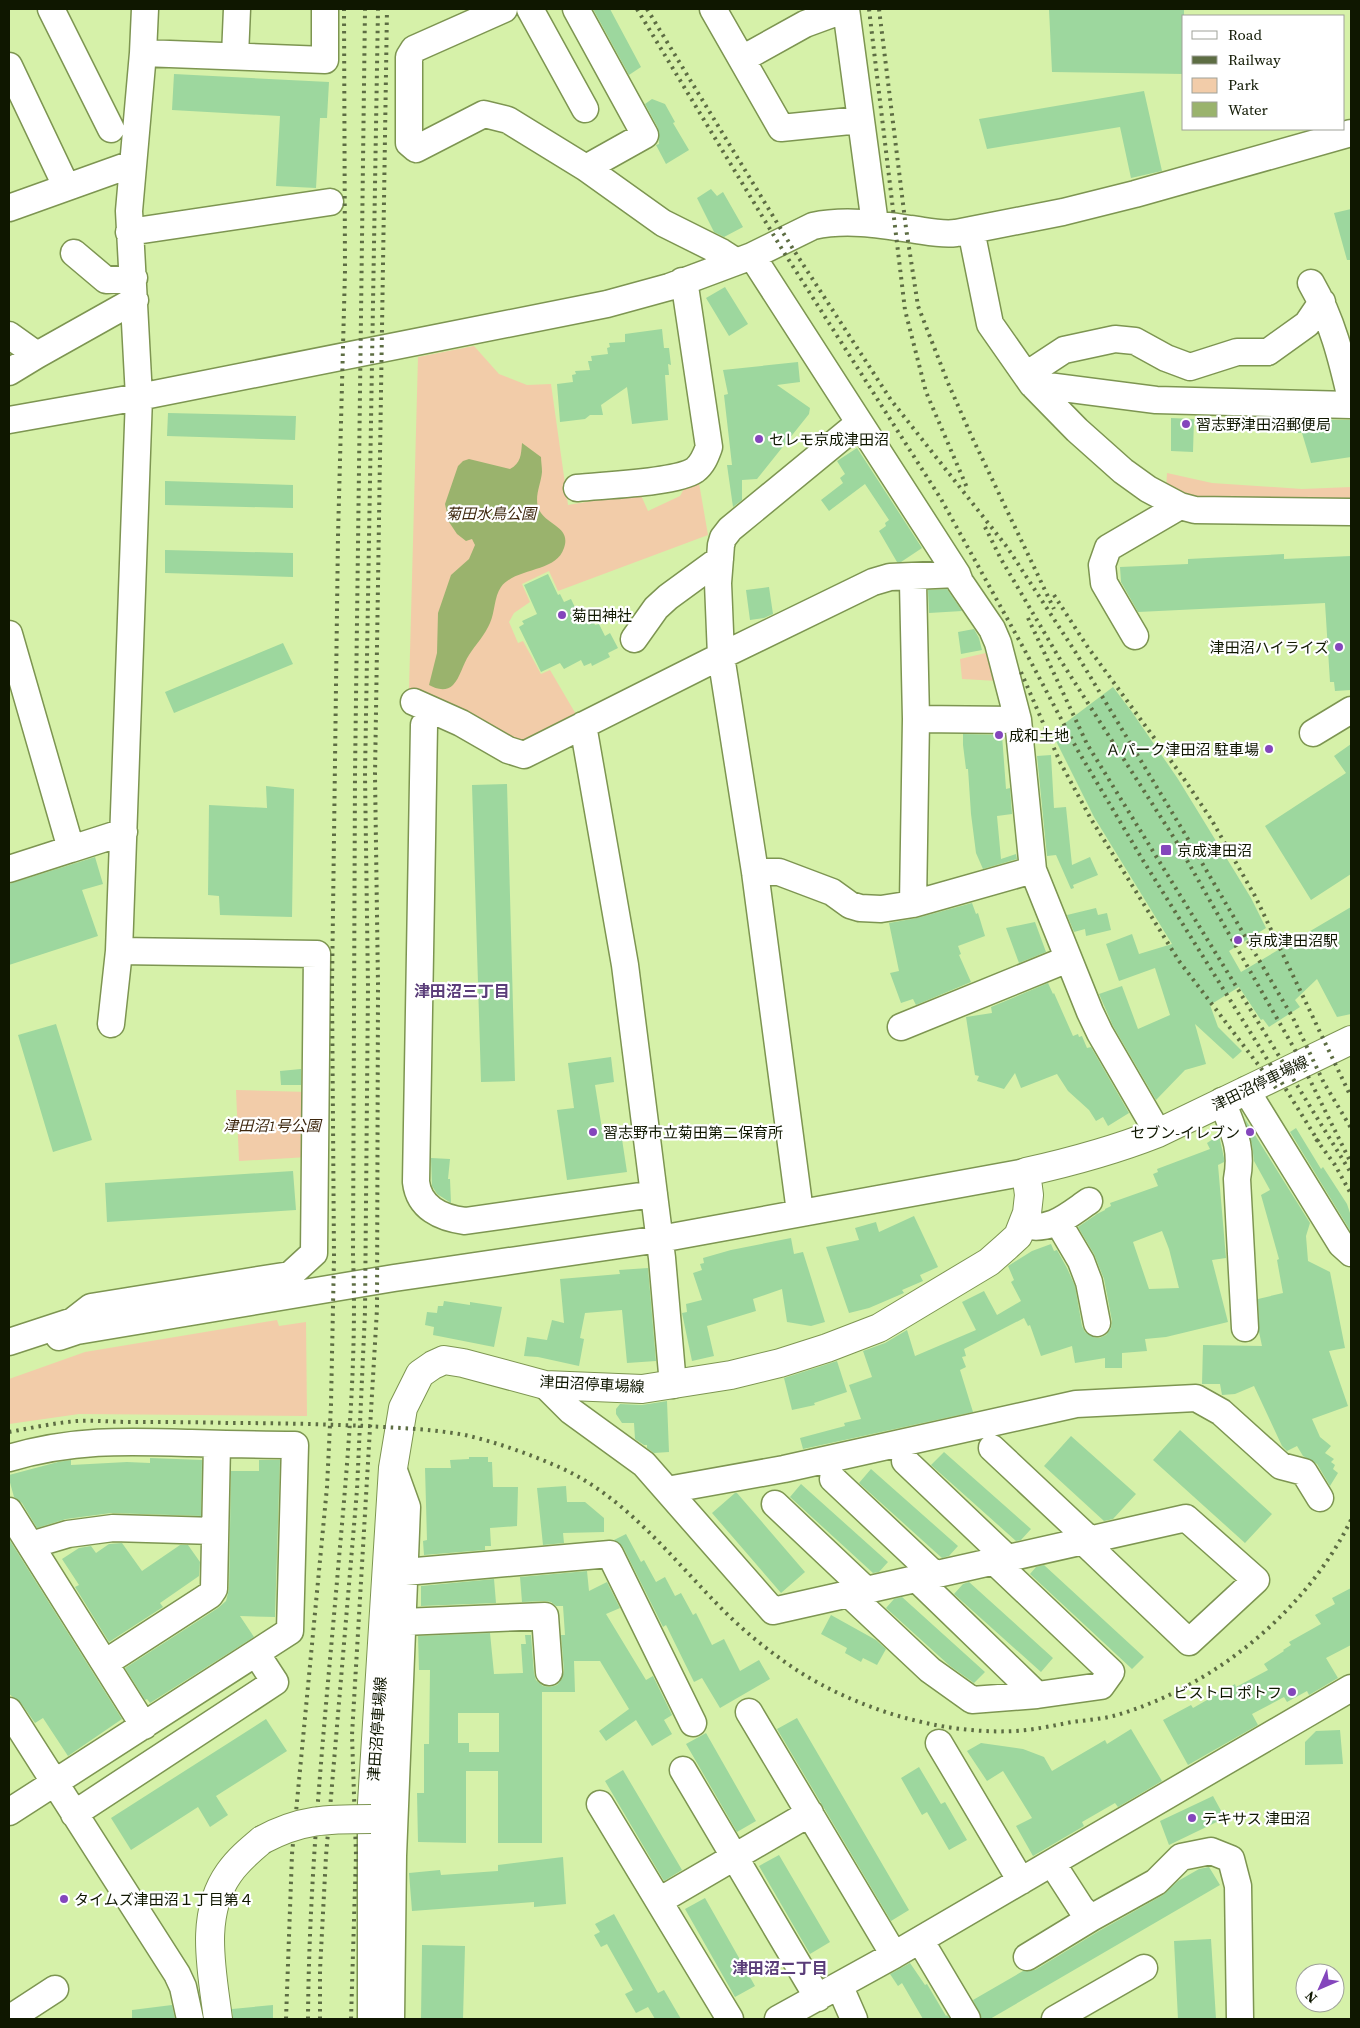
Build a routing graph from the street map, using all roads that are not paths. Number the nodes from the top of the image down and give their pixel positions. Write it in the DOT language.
graph roads {
  1 [pos="50,9"];
  2 [pos="145,9"];
  3 [pos="237,9"];
  4 [pos="326,9"];
  5 [pos="504,9"];
  6 [pos="530,9"];
  7 [pos="576,9"];
  8 [pos="713,9"];
  9 [pos="846,9"];
  10 [pos="143,53"];
  11 [pos="235,56"];
  12 [pos="742,59"];
  13 [pos="9,66"];
  14 [pos="585,109"];
  15 [pos="860,120"];
  16 [pos="111,129"];
  17 [pos="1351,133"];
  18 [pos="132,164"];
  19 [pos="586,168"];
  20 [pos="66,186"];
  21 [pos="330,202"];
  22 [pos="9,208"];
  23 [pos="875,224"];
  24 [pos="971,230"];
  25 [pos="129,232"];
  26 [pos="74,253"];
  27 [pos="744,258"];
  28 [pos="682,281"];
  29 [pos="134,289"];
  30 [pos="9,335"];
  31 [pos="36,355"];
  32 [pos="9,372"];
  33 [pos="1029,380"];
  34 [pos="140,397"];
  35 [pos="1351,399"];
  36 [pos="1351,405"];
  37 [pos="9,420"];
  38 [pos="859,423"];
  39 [pos="578,488"];
  40 [pos="1180,506"];
  41 [pos="1351,512"];
  42 [pos="720,559"];
  43 [pos="957,574"];
  44 [pos="915,576"];
  45 [pos="9,634"];
  46 [pos="1134,636"];
  47 [pos="634,639"];
  48 [pos="720,656"];
  49 [pos="16,689"];
  50 [pos="1351,710"];
  51 [pos="916,719"];
  52 [pos="1018,720"];
  53 [pos="583,725"];
  54 [pos="1313,733"];
  55 [pos="124,832"];
  56 [pos="71,849"];
  57 [pos="9,869"];
  58 [pos="1033,870"];
  59 [pos="756,872"];
  60 [pos="913,904"];
  61 [pos="118,951"];
  62 [pos="1068,958"];
  63 [pos="111,1024"];
  64 [pos="901,1027"];
  65 [pos="1351,1040"];
  66 [pos="1246,1090"];
  67 [pos="1222,1101"];
  68 [pos="1158,1133"];
  69 [pos="1026,1172"];
  70 [pos="654,1194"];
  71 [pos="1090,1201"];
  72 [pos="800,1212"];
  73 [pos="1058,1222"];
  74 [pos="1023,1225"];
  75 [pos="660,1238"];
  76 [pos="1351,1253"];
  77 [pos="1097,1323"];
  78 [pos="1245,1328"];
  79 [pos="9,1342"];
  80 [pos="9,1354"];
  81 [pos="545,1385"];
  82 [pos="673,1385"];
  83 [pos="217,1444"];
  84 [pos="992,1448"];
  85 [pos="9,1458"];
  86 [pos="905,1461"];
  87 [pos="393,1468"];
  88 [pos="833,1479"];
  89 [pos="667,1490"];
  90 [pos="1320,1498"];
  91 [pos="775,1504"];
  92 [pos="9,1511"];
  93 [pos="215,1531"];
  94 [pos="1087,1540"];
  95 [pos="30,1545"];
  96 [pos="1000,1560"];
  97 [pos="405,1572"];
  98 [pos="926,1577"];
  99 [pos="857,1592"];
  100 [pos="403,1622"];
  101 [pos="256,1653"];
  102 [pos="105,1663"];
  103 [pos="548,1672"];
  104 [pos="1351,1688"];
  105 [pos="1037,1695"];
  106 [pos="9,1711"];
  107 [pos="749,1712"];
  108 [pos="694,1723"];
  109 [pos="144,1726"];
  110 [pos="940,1743"];
  111 [pos="683,1770"];
  112 [pos="54,1782"];
  113 [pos="600,1804"];
  114 [pos="9,1812"];
  115 [pos="810,1813"];
  116 [pos="74,1814"];
  117 [pos="371,1819"];
  118 [pos="734,1857"];
  119 [pos="1052,1863"];
  120 [pos="1021,1881"];
  121 [pos="659,1901"];
  122 [pos="1091,1918"];
  123 [pos="920,1940"];
  124 [pos="894,1955"];
  125 [pos="1027,1957"];
  126 [pos="1144,1968"];
  127 [pos="55,1990"];
  128 [pos="829,1992"];
  129 [pos="9,2019"];
  130 [pos="190,2019"];
  131 [pos="218,2019"];
  132 [pos="371,2019"];
  133 [pos="391,2019"];
  134 [pos="730,2019"];
  135 [pos="778,2019"];
  136 [pos="854,2019"];
  137 [pos="967,2019"];
  138 [pos="1054,2019"];
  139 [pos="1240,2019"];
  1 -- 16 [label="street"];
  2 -- 10 [label="street"];
  3 -- 11 [label="street"];
  4 -- 11 [label="street"];
  5 -- 19 [label="street"];
  6 -- 14 [label="street"];
  7 -- 19 [label="street"];
  8 -- 12 [label="street"];
  9 -- 12 [label="street"];
  9 -- 15 [label="street"];
  10 -- 11 [label="street"];
  10 -- 18 [label="street"];
  12 -- 15 [label="street"];
  13 -- 20 [label="street"];
  15 -- 23 [label="street"];
  17 -- 24 [label="street"];
  18 -- 20 [label="street"];
  18 -- 25 [label="street"];
  19 -- 27 [label="street"];
  20 -- 22 [label="street"];
  21 -- 25 [label="street"];
  23 -- 24 [label="street"];
  23 -- 27 [label="street"];
  24 -- 33 [label="street"];
  25 -- 29 [label="street"];
  26 -- 29 [label="street"];
  27 -- 28 [label="street"];
  27 -- 38 [label="street"];
  28 -- 34 [label="street"];
  28 -- 39 [label="street"];
  29 -- 31 [label="street"];
  29 -- 34 [label="street"];
  30 -- 31 [label="street"];
  31 -- 32 [label="street"];
  33 -- 35 [label="street"];
  33 -- 36 [label="street"];
  33 -- 40 [label="street"];
  34 -- 37 [label="street"];
  34 -- 55 [label="street"];
  38 -- 42 [label="street"];
  38 -- 43 [label="street"];
  40 -- 41 [label="street"];
  40 -- 46 [label="street"];
  42 -- 47 [label="street"];
  42 -- 48 [label="street"];
  43 -- 44 [label="street"];
  43 -- 52 [label="street"];
  44 -- 48 [label="street"];
  44 -- 51 [label="street"];
  45 -- 49 [label="street"];
  48 -- 53 [label="street"];
  48 -- 59 [label="street"];
  49 -- 56 [label="street"];
  50 -- 54 [label="street"];
  51 -- 52 [label="street"];
  51 -- 60 [label="street"];
  52 -- 58 [label="street"];
  53 -- 70 [label="street"];
  53 -- 70 [label="street"];
  55 -- 56 [label="street"];
  55 -- 61 [label="street"];
  56 -- 57 [label="street"];
  58 -- 60 [label="street"];
  58 -- 62 [label="street"];
  59 -- 60 [label="street"];
  59 -- 72 [label="street"];
  61 -- 63 [label="street"];
  61 -- 79 [label="street"];
  62 -- 64 [label="street"];
  62 -- 68 [label="street"];
  65 -- 66 [label="main road, 津田沼停車場線"];
  66 -- 67 [label="main road, 津田沼停車場線"];
  66 -- 76 [label="street"];
  67 -- 68 [label="main road, 津田沼停車場線"];
  67 -- 78 [label="street"];
  68 -- 69 [label="main road, 津田沼停車場線"];
  69 -- 72 [label="street"];
  69 -- 74 [label="main road, 津田沼停車場線"];
  70 -- 75 [label="street"];
  71 -- 73 [label="street"];
  72 -- 75 [label="street"];
  73 -- 74 [label="street"];
  73 -- 77 [label="street"];
  74 -- 82 [label="main road, 津田沼停車場線"];
  75 -- 80 [label="street"];
  75 -- 82 [label="street"];
  81 -- 82 [label="main road, 津田沼停車場線"];
  81 -- 87 [label="main road, 津田沼停車場線"];
  81 -- 89 [label="street"];
  83 -- 85 [label="street"];
  83 -- 93 [label="street"];
  83 -- 101 [label="street"];
  84 -- 94 [label="street"];
  86 -- 96 [label="street"];
  87 -- 97 [label="street"];
  87 -- 117 [label="main road, 津田沼停車場線"];
  88 -- 98 [label="street"];
  89 -- 90 [label="street"];
  89 -- 99 [label="street"];
  91 -- 99 [label="street"];
  92 -- 95 [label="street"];
  93 -- 95 [label="street"];
  93 -- 102 [label="street"];
  94 -- 94 [label="street"];
  94 -- 96 [label="street"];
  95 -- 102 [label="street"];
  96 -- 98 [label="street"];
  96 -- 105 [label="street"];
  97 -- 100 [label="street"];
  97 -- 108 [label="street"];
  98 -- 99 [label="street"];
  98 -- 105 [label="street"];
  99 -- 105 [label="street"];
  100 -- 103 [label="street"];
  100 -- 133 [label="street"];
  101 -- 109 [label="street"];
  101 -- 116 [label="street"];
  102 -- 109 [label="street"];
  104 -- 119 [label="street"];
  106 -- 112 [label="street"];
  107 -- 115 [label="street"];
  109 -- 112 [label="street"];
  110 -- 120 [label="street"];
  111 -- 118 [label="street"];
  112 -- 114 [label="street"];
  112 -- 116 [label="street"];
  113 -- 121 [label="street"];
  115 -- 118 [label="street"];
  115 -- 124 [label="street"];
  116 -- 130 [label="street"];
  117 -- 131 [label="main road, bridge"];
  117 -- 132 [label="street"];
  118 -- 121 [label="street"];
  118 -- 128 [label="street"];
  119 -- 120 [label="street"];
  119 -- 122 [label="street"];
  120 -- 123 [label="street"];
  121 -- 134 [label="street"];
  122 -- 125 [label="street"];
  122 -- 139 [label="street"];
  123 -- 124 [label="street"];
  123 -- 137 [label="street"];
  124 -- 128 [label="street"];
  126 -- 138 [label="street"];
  127 -- 129 [label="street"];
  128 -- 135 [label="street"];
  128 -- 136 [label="street"];
}
